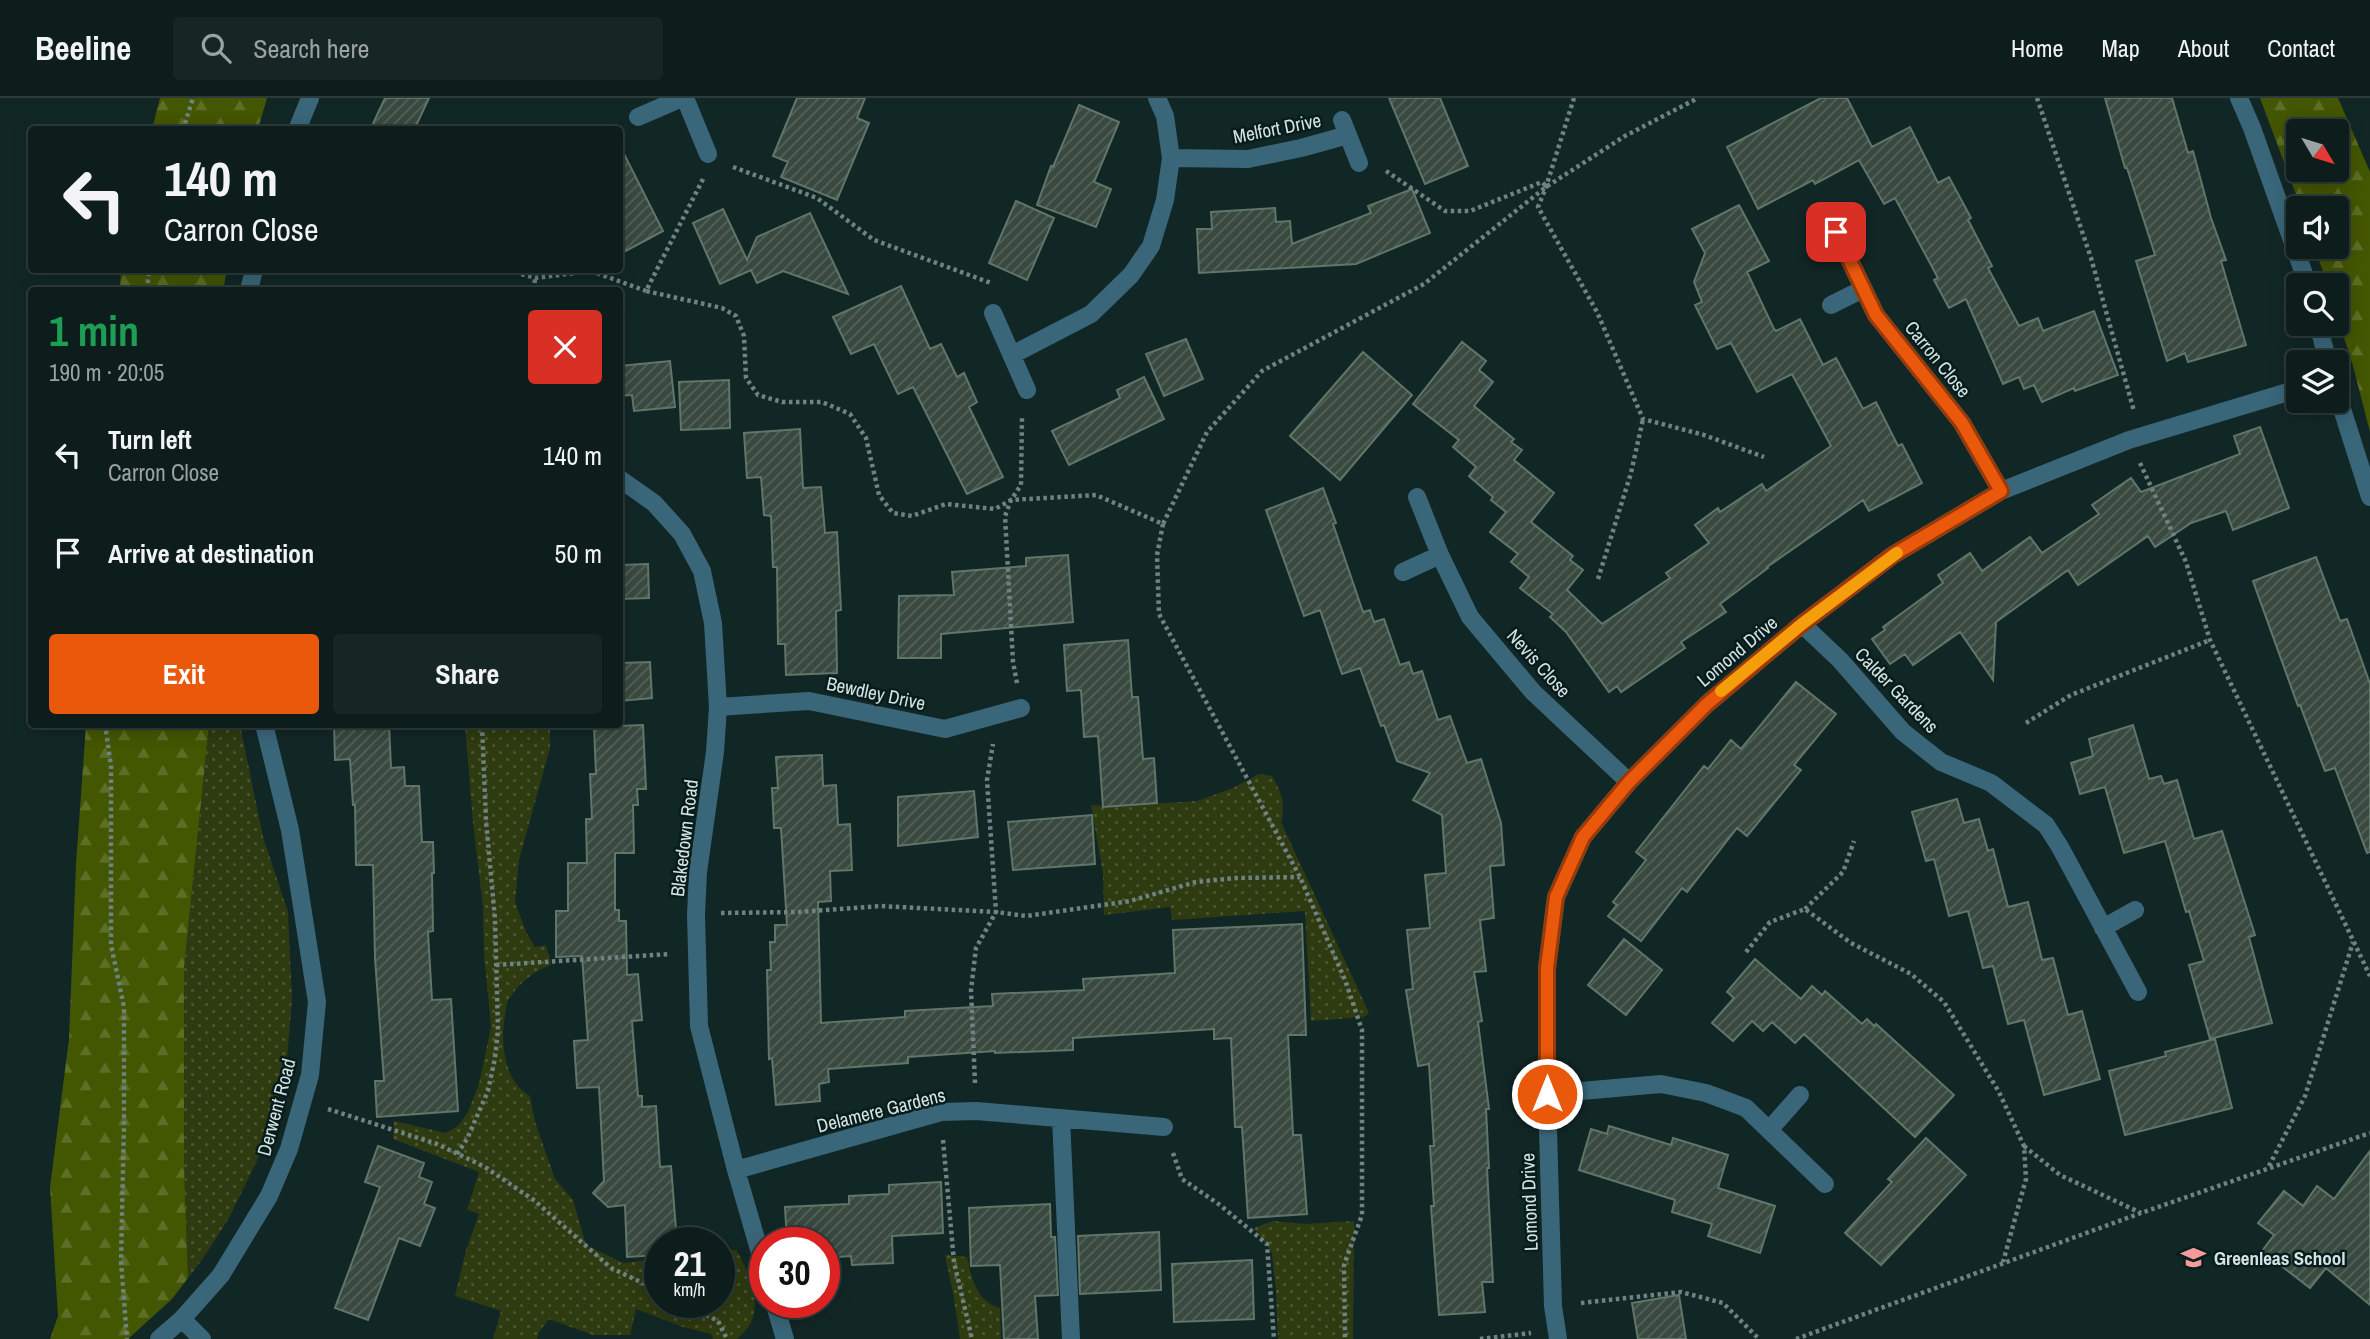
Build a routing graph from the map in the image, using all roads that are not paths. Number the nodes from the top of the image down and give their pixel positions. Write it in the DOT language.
graph roads {
  1 [pos="310,98"];
  2 [pos="684,98"];
  3 [pos="1157,98"];
  4 [pos="2239,98"];
  5 [pos="638,117"];
  6 [pos="299,126"];
  7 [pos="710,156"];
  8 [pos="1171,158"];
  9 [pos="1359,163"];
  10 [pos="1836,232"];
  11 [pos="2304,273"];
  12 [pos="1863,289"];
  13 [pos="1831,305"];
  14 [pos="993,313"];
  15 [pos="1012,355"];
  16 [pos="1027,390"];
  17 [pos="2286,393"];
  18 [pos="2343,413"];
  19 [pos="623,481"];
  20 [pos="2001,491"];
  21 [pos="1417,497"];
  22 [pos="2370,497"];
  23 [pos="1440,555"];
  24 [pos="1402,572"];
  25 [pos="1802,624"];
  26 [pos="718,707"];
  27 [pos="1021,708"];
  28 [pos="265,728"];
  29 [pos="1629,782"];
  30 [pos="2136,910"];
  31 [pos="2103,928"];
  32 [pos="2138,992"];
  33 [pos="1547,1094"];
  34 [pos="1800,1096"];
  35 [pos="1061,1118"];
  36 [pos="1164,1127"];
  37 [pos="1770,1129"];
  38 [pos="736,1170"];
  39 [pos="1825,1184"];
  40 [pos="753,1227"];
  41 [pos="779,1318"];
  42 [pos="182,1319"];
  43 [pos="1557,1335"];
  44 [pos="159,1339"];
  45 [pos="202,1339"];
  46 [pos="785,1339"];
  47 [pos="1071,1339"];
  1 -- 6 [label="street"];
  2 -- 5 [label="street"];
  2 -- 7 [label="street"];
  3 -- 8 [label="street"];
  4 -- 11 [label="street"];
  8 -- 9 [label="street, Melfort Drive"];
  8 -- 15 [label="street"];
  10 -- 12 [label="street, Carron Close"];
  12 -- 13 [label="street"];
  12 -- 20 [label="street, Carron Close"];
  14 -- 15 [label="street"];
  15 -- 16 [label="street"];
  17 -- 20 [label="street, Lomond Drive"];
  18 -- 22 [label="street"];
  19 -- 26 [label="street, Blakedown Road"];
  20 -- 25 [label="street, Lomond Drive"];
  21 -- 23 [label="street, Nevis Close"];
  23 -- 24 [label="street"];
  23 -- 29 [label="street, Nevis Close"];
  25 -- 29 [label="street, Lomond Drive"];
  25 -- 31 [label="street, Calder Gardens"];
  26 -- 27 [label="street, Bewdley Drive"];
  26 -- 38 [label="street, Blakedown Road"];
  28 -- 42 [label="street, Derwent Road"];
  29 -- 33 [label="street, Lomond Drive"];
  30 -- 31 [label="street"];
  31 -- 32 [label="street, Calder Gardens"];
  33 -- 37 [label="street"];
  33 -- 43 [label="street, Lomond Drive"];
  34 -- 37 [label="street"];
  35 -- 36 [label="street, Delamere Gardens"];
  35 -- 38 [label="street, Delamere Gardens"];
  35 -- 47 [label="street"];
  37 -- 39 [label="street"];
  38 -- 40 [label="street, Blakedown Road"];
  41 -- 46 [label="street"];
  42 -- 44 [label="street, Derwent Road"];
  42 -- 45 [label="street"];
}
